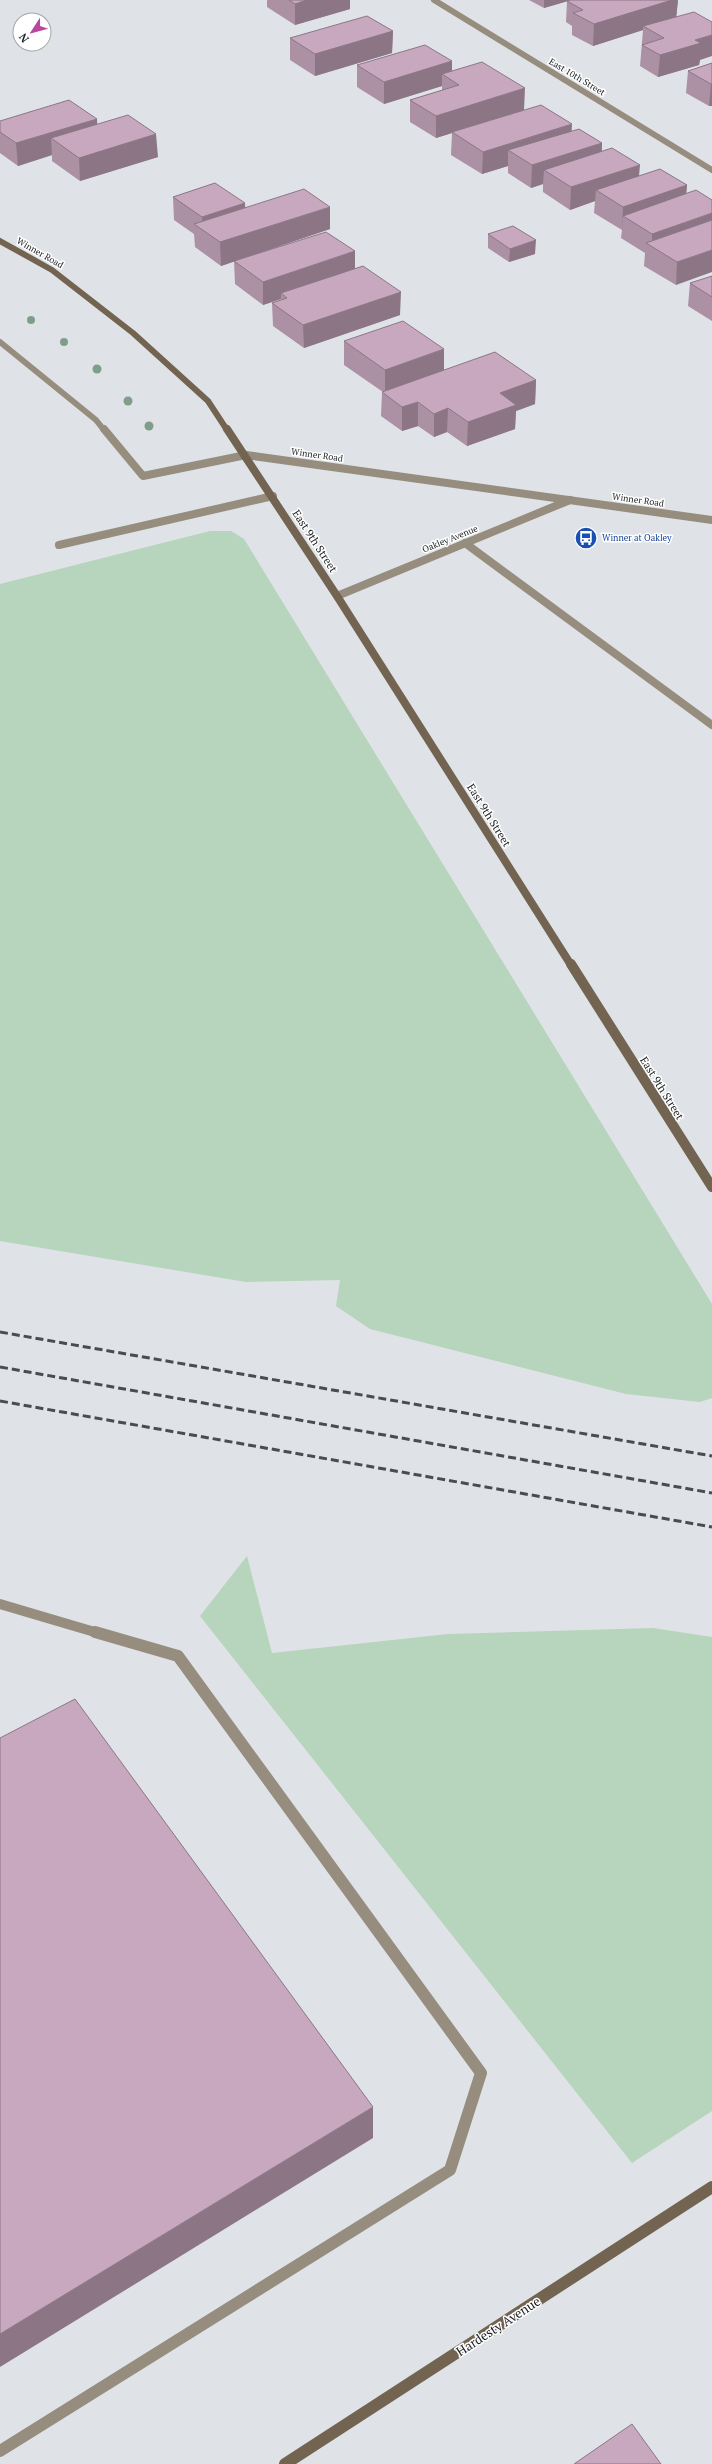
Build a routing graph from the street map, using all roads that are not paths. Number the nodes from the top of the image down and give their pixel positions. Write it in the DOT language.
graph roads {
  1 [pos="434,0"];
  2 [pos="712,170"];
  3 [pos="0,241"];
  4 [pos="0,342"];
  5 [pos="246,455"];
  6 [pos="273,496"];
  7 [pos="570,500"];
  8 [pos="712,520"];
  9 [pos="465,543"];
  10 [pos="59,545"];
  11 [pos="337,596"];
  12 [pos="712,725"];
  13 [pos="712,1187"];
  14 [pos="2,1606"];
  15 [pos="712,2187"];
  16 [pos="0,2451"];
  17 [pos="285,2464"];
  1 -- 2 [label="street, East 10th Street"];
  3 -- 5 [label="main road, Winner Road"];
  4 -- 5 [label="street"];
  5 -- 6 [label="main road, East 9th Street"];
  5 -- 7 [label="street, Winner Road"];
  6 -- 10 [label="street"];
  6 -- 11 [label="main road, East 9th Street"];
  7 -- 8 [label="street, Winner Road"];
  7 -- 9 [label="street, Oakley Avenue"];
  9 -- 11 [label="street, Oakley Avenue"];
  9 -- 12 [label="street"];
  11 -- 13 [label="main road, East 9th Street"];
  14 -- 16 [label="street"];
  15 -- 17 [label="main road, Hardesty Avenue"];
}
